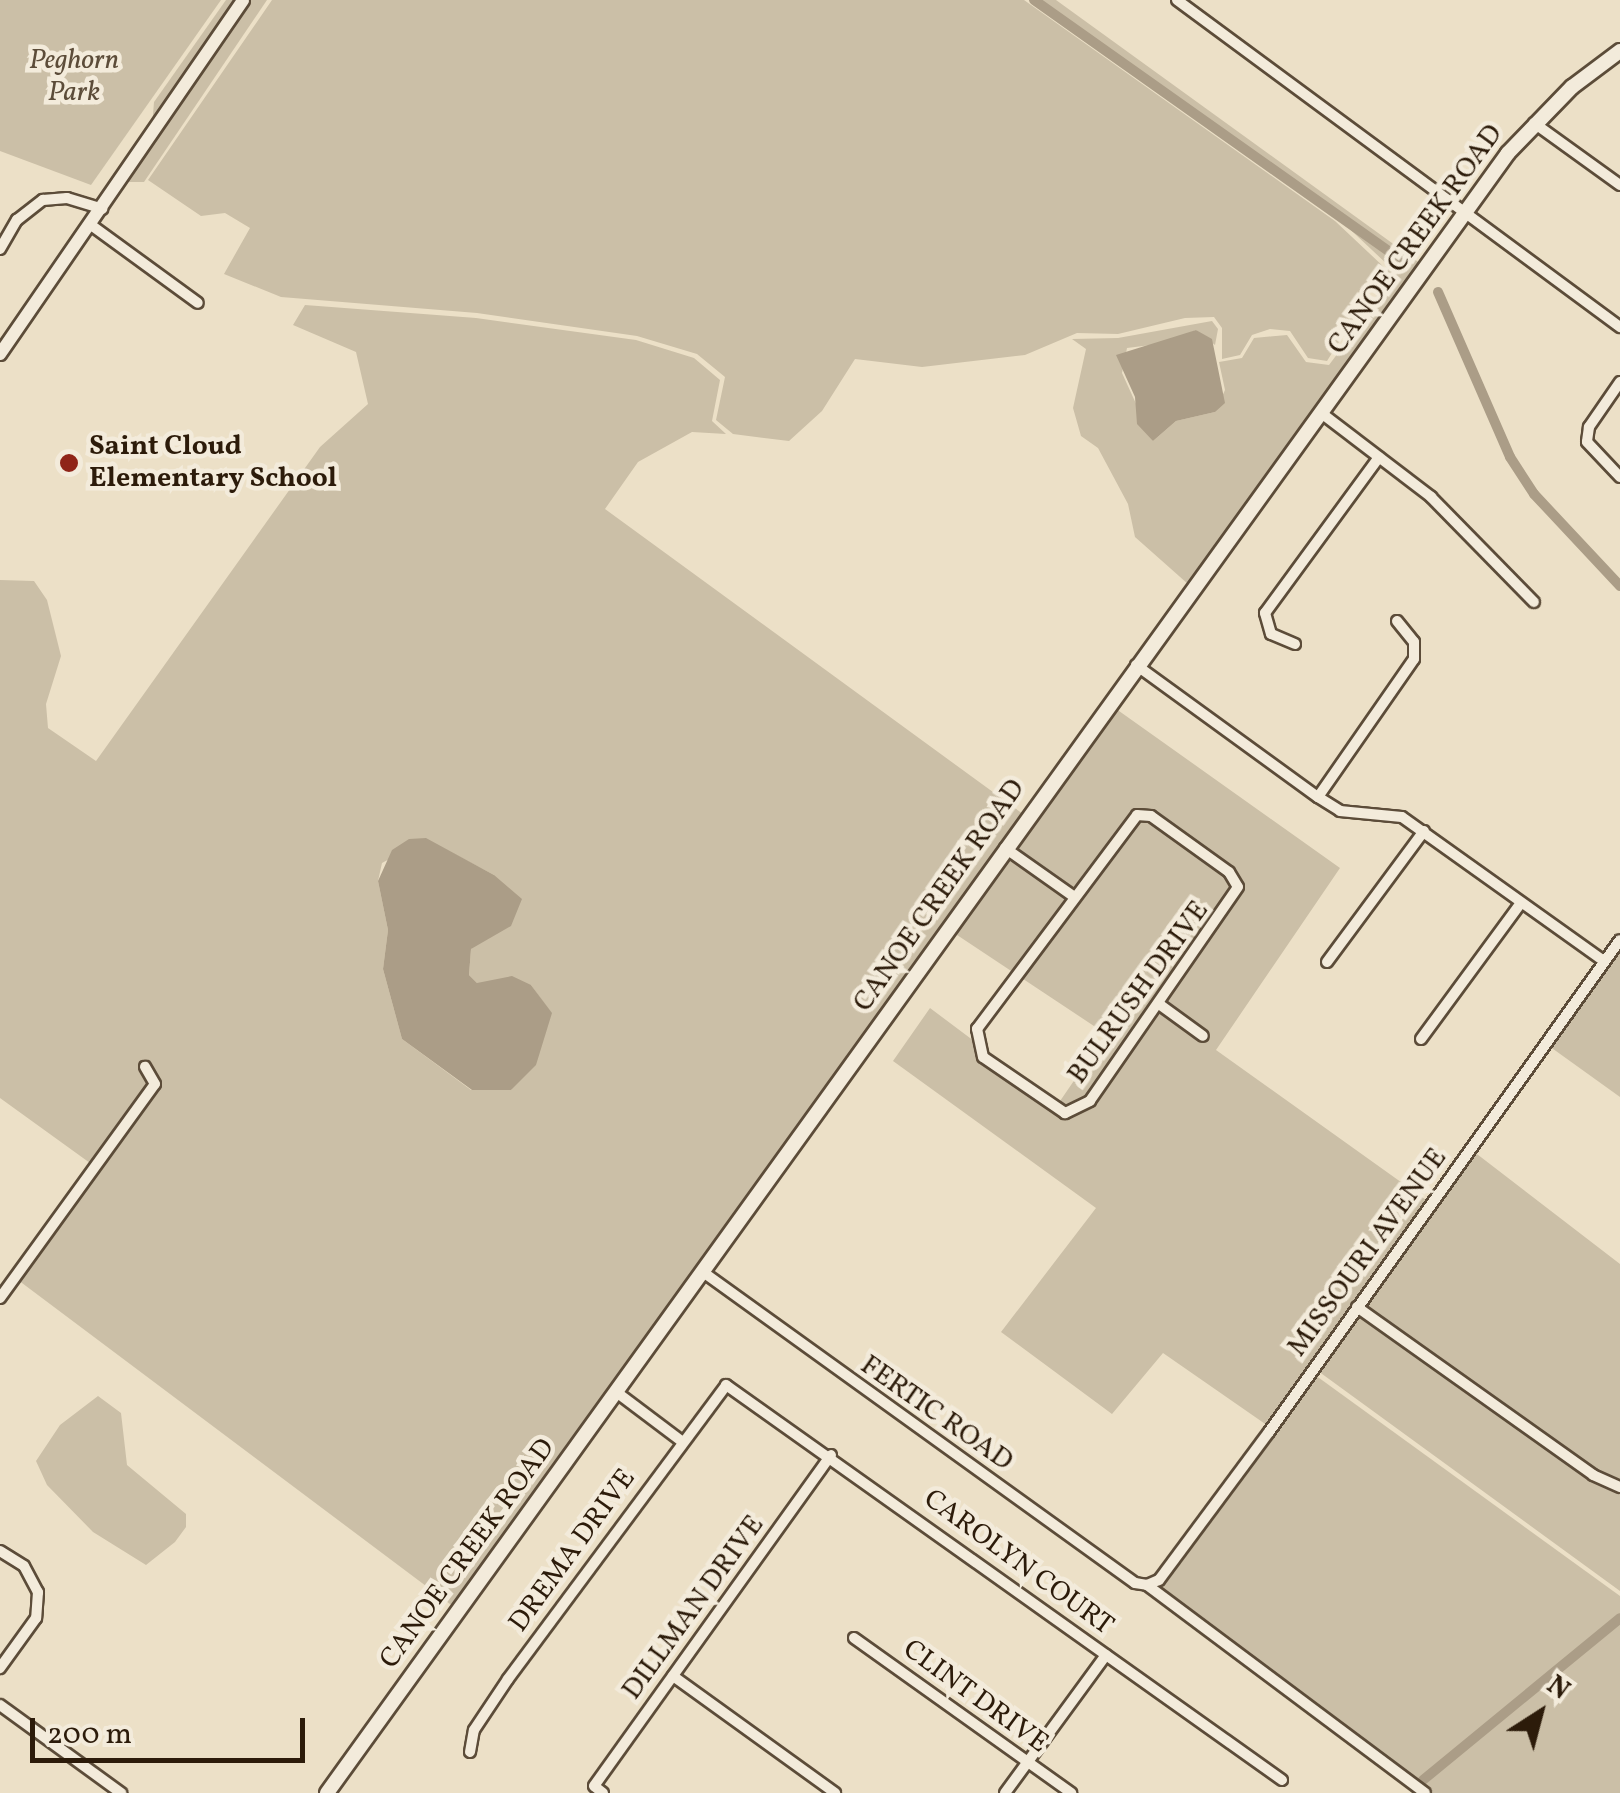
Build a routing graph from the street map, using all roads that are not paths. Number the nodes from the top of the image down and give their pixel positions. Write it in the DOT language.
graph roads {
  1 [pos="242,0"];
  2 [pos="1177,0"];
  3 [pos="1620,51"];
  4 [pos="1534,123"];
  5 [pos="1620,185"];
  6 [pos="102,210"];
  7 [pos="1465,211"];
  8 [pos="91,225"];
  9 [pos="0,249"];
  10 [pos="198,303"];
  11 [pos="1620,327"];
  12 [pos="0,354"];
  13 [pos="1620,382"];
  14 [pos="1320,412"];
  15 [pos="1379,457"];
  16 [pos="1620,477"];
  17 [pos="1534,602"];
  18 [pos="1397,621"];
  19 [pos="1295,644"];
  20 [pos="1135,664"];
  21 [pos="1318,797"];
  22 [pos="1424,830"];
  23 [pos="1004,848"];
  24 [pos="1072,896"];
  25 [pos="1522,903"];
  26 [pos="1620,940"];
  27 [pos="1604,961"];
  28 [pos="1327,962"];
  29 [pos="1159,1004"];
  30 [pos="1203,1036"];
  31 [pos="1421,1038"];
  32 [pos="145,1067"];
  33 [pos="703,1272"];
  34 [pos="0,1298"];
  35 [pos="1357,1307"];
  36 [pos="726,1385"];
  37 [pos="616,1392"];
  38 [pos="680,1440"];
  39 [pos="831,1455"];
  40 [pos="1620,1487"];
  41 [pos="0,1550"];
  42 [pos="1147,1585"];
  43 [pos="854,1638"];
  44 [pos="1106,1654"];
  45 [pos="0,1668"];
  46 [pos="673,1676"];
  47 [pos="0,1705"];
  48 [pos="470,1752"];
  49 [pos="1027,1761"];
  50 [pos="1282,1780"];
  51 [pos="598,1790"];
  52 [pos="1424,1792"];
  53 [pos="121,1793"];
  54 [pos="327,1793"];
  55 [pos="835,1793"];
  56 [pos="1004,1793"];
  57 [pos="1070,1793"];
  1 -- 6 [label="street"];
  2 -- 7 [label="street"];
  3 -- 4 [label="main road, CANOE CREEK ROAD"];
  4 -- 5 [label="street"];
  4 -- 7 [label="main road, CANOE CREEK ROAD"];
  6 -- 8 [label="street"];
  6 -- 9 [label="street"];
  7 -- 11 [label="street"];
  7 -- 14 [label="main road, CANOE CREEK ROAD"];
  8 -- 10 [label="street"];
  8 -- 12 [label="street"];
  13 -- 16 [label="street"];
  14 -- 15 [label="street"];
  14 -- 20 [label="main road, CANOE CREEK ROAD"];
  15 -- 17 [label="street"];
  15 -- 19 [label="street"];
  18 -- 21 [label="street"];
  20 -- 21 [label="street"];
  20 -- 23 [label="main road, CANOE CREEK ROAD"];
  21 -- 22 [label="street"];
  22 -- 25 [label="street"];
  22 -- 28 [label="street"];
  23 -- 24 [label="street"];
  23 -- 33 [label="main road, CANOE CREEK ROAD"];
  24 -- 29 [label="street, BULRUSH DRIVE"];
  24 -- 29 [label="street, BULRUSH DRIVE"];
  25 -- 27 [label="street"];
  25 -- 31 [label="street"];
  26 -- 27 [label="street, MISSOURI AVENUE"];
  27 -- 35 [label="street, MISSOURI AVENUE"];
  29 -- 30 [label="street"];
  32 -- 34 [label="street"];
  33 -- 37 [label="main road, CANOE CREEK ROAD"];
  33 -- 42 [label="street, FERTIC ROAD"];
  35 -- 40 [label="street"];
  35 -- 42 [label="street, MISSOURI AVENUE"];
  36 -- 38 [label="street, DREMA DRIVE"];
  36 -- 39 [label="street, CAROLYN COURT"];
  37 -- 38 [label="street"];
  37 -- 54 [label="main road, CANOE CREEK ROAD"];
  38 -- 48 [label="street, DREMA DRIVE"];
  39 -- 44 [label="street, CAROLYN COURT"];
  39 -- 46 [label="street, DILLMAN DRIVE"];
  41 -- 45 [label="street"];
  42 -- 52 [label="street, FERTIC ROAD"];
  43 -- 49 [label="street, CLINT DRIVE"];
  44 -- 49 [label="street"];
  44 -- 50 [label="street, CAROLYN COURT"];
  46 -- 51 [label="street, DILLMAN DRIVE"];
  46 -- 55 [label="street"];
  47 -- 53 [label="street"];
  49 -- 56 [label="street"];
  49 -- 57 [label="street, CLINT DRIVE"];
}
